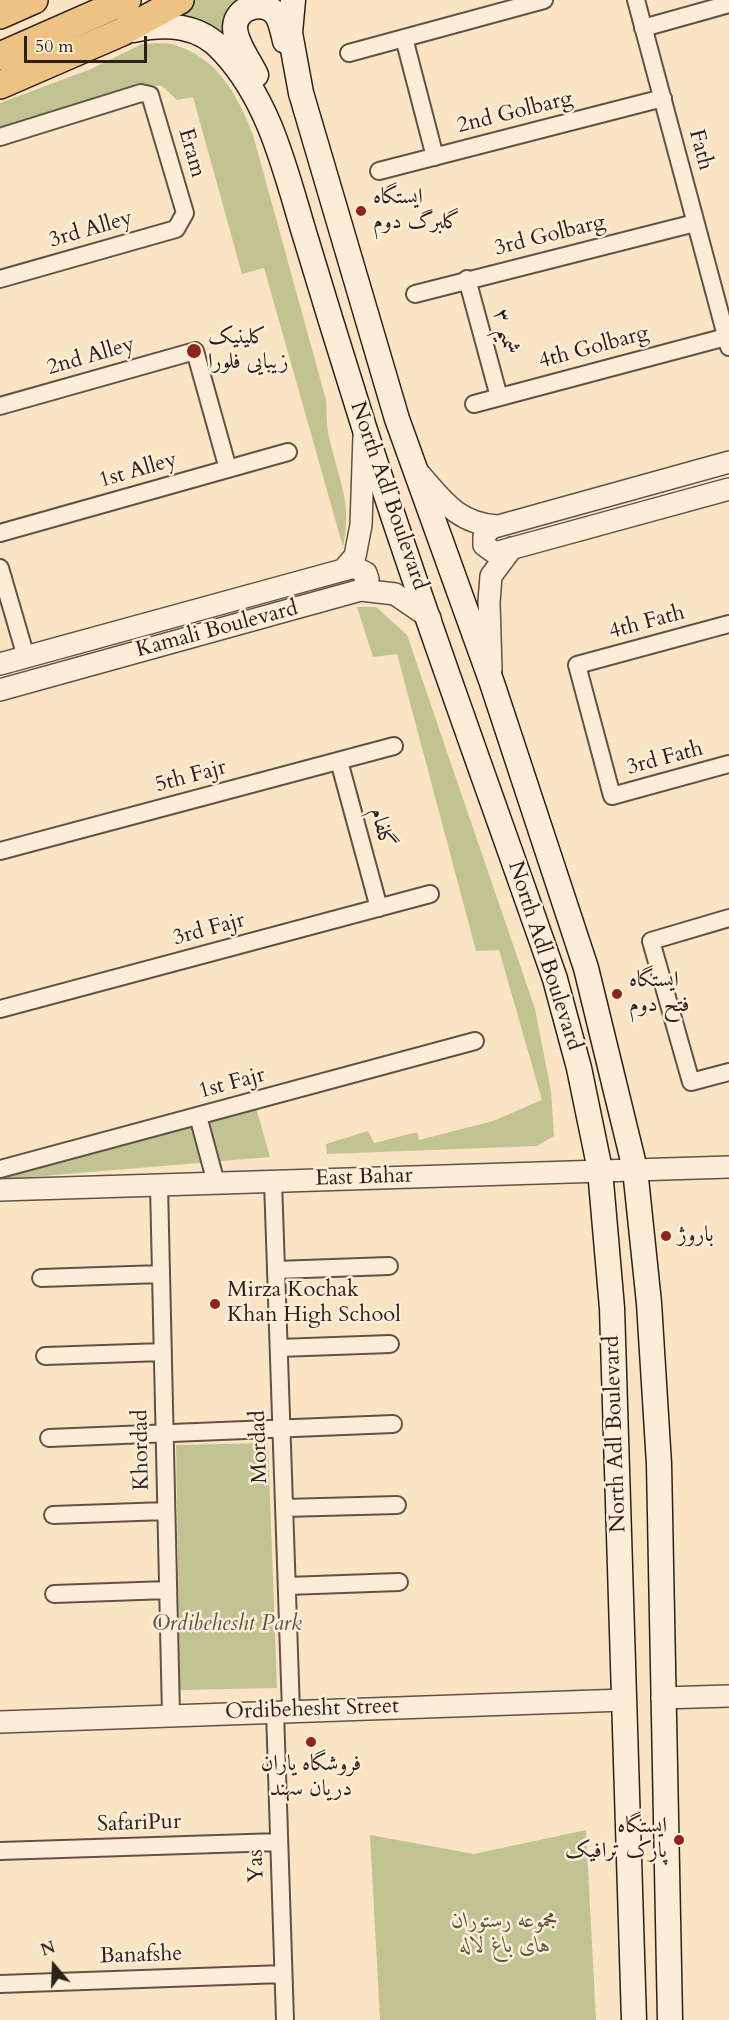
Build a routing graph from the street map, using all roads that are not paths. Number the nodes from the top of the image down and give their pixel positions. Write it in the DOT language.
graph roads {
  1 [pos="34,0"];
  2 [pos="127,0"];
  3 [pos="180,0"];
  4 [pos="293,0"];
  5 [pos="544,0"];
  6 [pos="636,0"];
  7 [pos="729,4"];
  8 [pos="0,15"];
  9 [pos="644,28"];
  10 [pos="122,32"];
  11 [pos="404,38"];
  12 [pos="349,53"];
  13 [pos="0,56"];
  14 [pos="0,85"];
  15 [pos="301,93"];
  16 [pos="663,98"];
  17 [pos="271,124"];
  18 [pos="0,137"];
  19 [pos="435,157"];
  20 [pos="379,171"];
  21 [pos="185,213"];
  22 [pos="696,223"];
  23 [pos="0,279"];
  24 [pos="467,279"];
  25 [pos="415,294"];
  26 [pos="728,342"];
  27 [pos="499,397"];
  28 [pos="474,404"];
  29 [pos="0,406"];
  30 [pos="364,429"];
  31 [pos="288,452"];
  32 [pos="729,462"];
  33 [pos="414,468"];
  34 [pos="228,469"];
  35 [pos="729,489"];
  36 [pos="494,527"];
  37 [pos="0,533"];
  38 [pos="503,550"];
  39 [pos="0,568"];
  40 [pos="349,568"];
  41 [pos="361,590"];
  42 [pos="430,618"];
  43 [pos="729,624"];
  44 [pos="26,657"];
  45 [pos="0,664"];
  46 [pos="492,683"];
  47 [pos="0,690"];
  48 [pos="394,746"];
  49 [pos="339,761"];
  50 [pos="729,764"];
  51 [pos="612,796"];
  52 [pos="0,851"];
  53 [pos="430,894"];
  54 [pos="379,908"];
  55 [pos="729,918"];
  56 [pos="0,1009"];
  57 [pos="475,1041"];
  58 [pos="729,1072"];
  59 [pos="198,1116"];
  60 [pos="729,1167"];
  61 [pos="0,1169"];
  62 [pos="635,1169"];
  63 [pos="600,1170"];
  64 [pos="273,1181"];
  65 [pos="216,1183"];
  66 [pos="159,1185"];
  67 [pos="0,1190"];
  68 [pos="389,1266"];
  69 [pos="276,1270"];
  70 [pos="161,1274"];
  71 [pos="41,1278"];
  72 [pos="390,1344"];
  73 [pos="279,1348"];
  74 [pos="163,1352"];
  75 [pos="45,1356"];
  76 [pos="393,1424"];
  77 [pos="282,1429"];
  78 [pos="165,1434"];
  79 [pos="49,1438"];
  80 [pos="397,1504"];
  81 [pos="284,1508"];
  82 [pos="166,1511"];
  83 [pos="53,1515"];
  84 [pos="399,1582"];
  85 [pos="287,1586"];
  86 [pos="168,1590"];
  87 [pos="54,1594"];
  88 [pos="729,1695"];
  89 [pos="662,1698"];
  90 [pos="624,1700"];
  91 [pos="283,1711"];
  92 [pos="171,1715"];
  93 [pos="0,1722"];
  94 [pos="279,1842"];
  95 [pos="0,1851"];
  96 [pos="283,1974"];
  97 [pos="0,1984"];
  98 [pos="285,2020"];
  99 [pos="634,2020"];
  100 [pos="670,2020"];
  1 -- 8 [label="highway"];
  2 -- 13 [label="highway"];
  3 -- 10 [label="highway"];
  4 -- 15 [label="main road, North Adl Boulevard"];
  5 -- 11 [label="street"];
  6 -- 9 [label="street, Fath"];
  7 -- 9 [label="street"];
  9 -- 16 [label="street, Fath"];
  10 -- 14 [label="highway"];
  10 -- 17 [label="main road, North Adl Boulevard"];
  11 -- 12 [label="street"];
  11 -- 19 [label="street"];
  15 -- 17 [label="main road"];
  15 -- 33 [label="main road, North Adl Boulevard"];
  16 -- 19 [label="street, 2nd Golbarg"];
  16 -- 22 [label="street, Fath"];
  17 -- 30 [label="main road, North Adl Boulevard"];
  18 -- 21 [label="street, Eram"];
  19 -- 20 [label="street, 2nd Golbarg"];
  21 -- 23 [label="street, 3rd Alley"];
  22 -- 24 [label="street, 3rd Golbarg"];
  22 -- 26 [label="street, Fath"];
  24 -- 25 [label="street, 3rd Golbarg"];
  24 -- 27 [label="street, شمیم ۳"];
  26 -- 27 [label="street, 4th Golbarg"];
  27 -- 28 [label="street, 4th Golbarg"];
  29 -- 34 [label="street, 2nd Alley"];
  30 -- 40 [label="street"];
  30 -- 42 [label="main road, North Adl Boulevard"];
  31 -- 34 [label="street, 1st Alley"];
  32 -- 36 [label="street"];
  33 -- 36 [label="street"];
  33 -- 46 [label="main road, North Adl Boulevard"];
  34 -- 37 [label="street, 1st Alley"];
  35 -- 38 [label="street"];
  36 -- 38 [label="street"];
  38 -- 46 [label="street"];
  39 -- 44 [label="street"];
  40 -- 41 [label="street"];
  40 -- 44 [label="street, Kamali Boulevard"];
  41 -- 42 [label="street, Kamali Boulevard"];
  41 -- 47 [label="street, Kamali Boulevard"];
  42 -- 63 [label="main road, North Adl Boulevard"];
  43 -- 51 [label="street, 4th Fath"];
  44 -- 45 [label="street, Kamali Boulevard"];
  46 -- 62 [label="main road, North Adl Boulevard"];
  48 -- 49 [label="street, 5th Fajr"];
  49 -- 52 [label="street, 5th Fajr"];
  49 -- 54 [label="street, گلفام"];
  50 -- 51 [label="street, 3rd Fath"];
  53 -- 54 [label="street, 3rd Fajr"];
  54 -- 56 [label="street, 3rd Fajr"];
  55 -- 58 [label="street"];
  57 -- 59 [label="street, 1st Fajr"];
  59 -- 61 [label="street, 1st Fajr"];
  59 -- 65 [label="street"];
  60 -- 62 [label="street, East Bahar"];
  62 -- 63 [label="street, East Bahar"];
  62 -- 89 [label="main road, North Adl Boulevard"];
  63 -- 64 [label="street, East Bahar"];
  63 -- 90 [label="main road, North Adl Boulevard"];
  64 -- 65 [label="street, East Bahar"];
  64 -- 69 [label="street, Mordad"];
  65 -- 66 [label="street, East Bahar"];
  66 -- 67 [label="street, East Bahar"];
  66 -- 70 [label="street, Khordad"];
  68 -- 69 [label="street"];
  69 -- 73 [label="street, Mordad"];
  70 -- 71 [label="street"];
  70 -- 74 [label="street, Khordad"];
  72 -- 73 [label="street"];
  73 -- 77 [label="street, Mordad"];
  74 -- 75 [label="street"];
  74 -- 78 [label="street, Khordad"];
  76 -- 77 [label="street"];
  77 -- 78 [label="street"];
  77 -- 81 [label="street, Mordad"];
  78 -- 79 [label="street"];
  78 -- 82 [label="street, Khordad"];
  80 -- 81 [label="street"];
  81 -- 85 [label="street, Mordad"];
  82 -- 83 [label="street"];
  82 -- 86 [label="street, Khordad"];
  84 -- 85 [label="street"];
  85 -- 91 [label="street, Mordad"];
  86 -- 87 [label="street"];
  86 -- 92 [label="street, Khordad"];
  88 -- 89 [label="street"];
  89 -- 100 [label="main road, North Adl Boulevard"];
  90 -- 91 [label="street, Ordibehesht Street"];
  90 -- 99 [label="main road, North Adl Boulevard"];
  91 -- 92 [label="street, Ordibehesht Street"];
  91 -- 94 [label="street, Yas"];
  92 -- 93 [label="street, Ordibehesht Street"];
  94 -- 95 [label="street, SafariPur"];
  94 -- 96 [label="street, Yas"];
  96 -- 97 [label="street, Banafshe"];
  96 -- 98 [label="street, Yas"];
}
